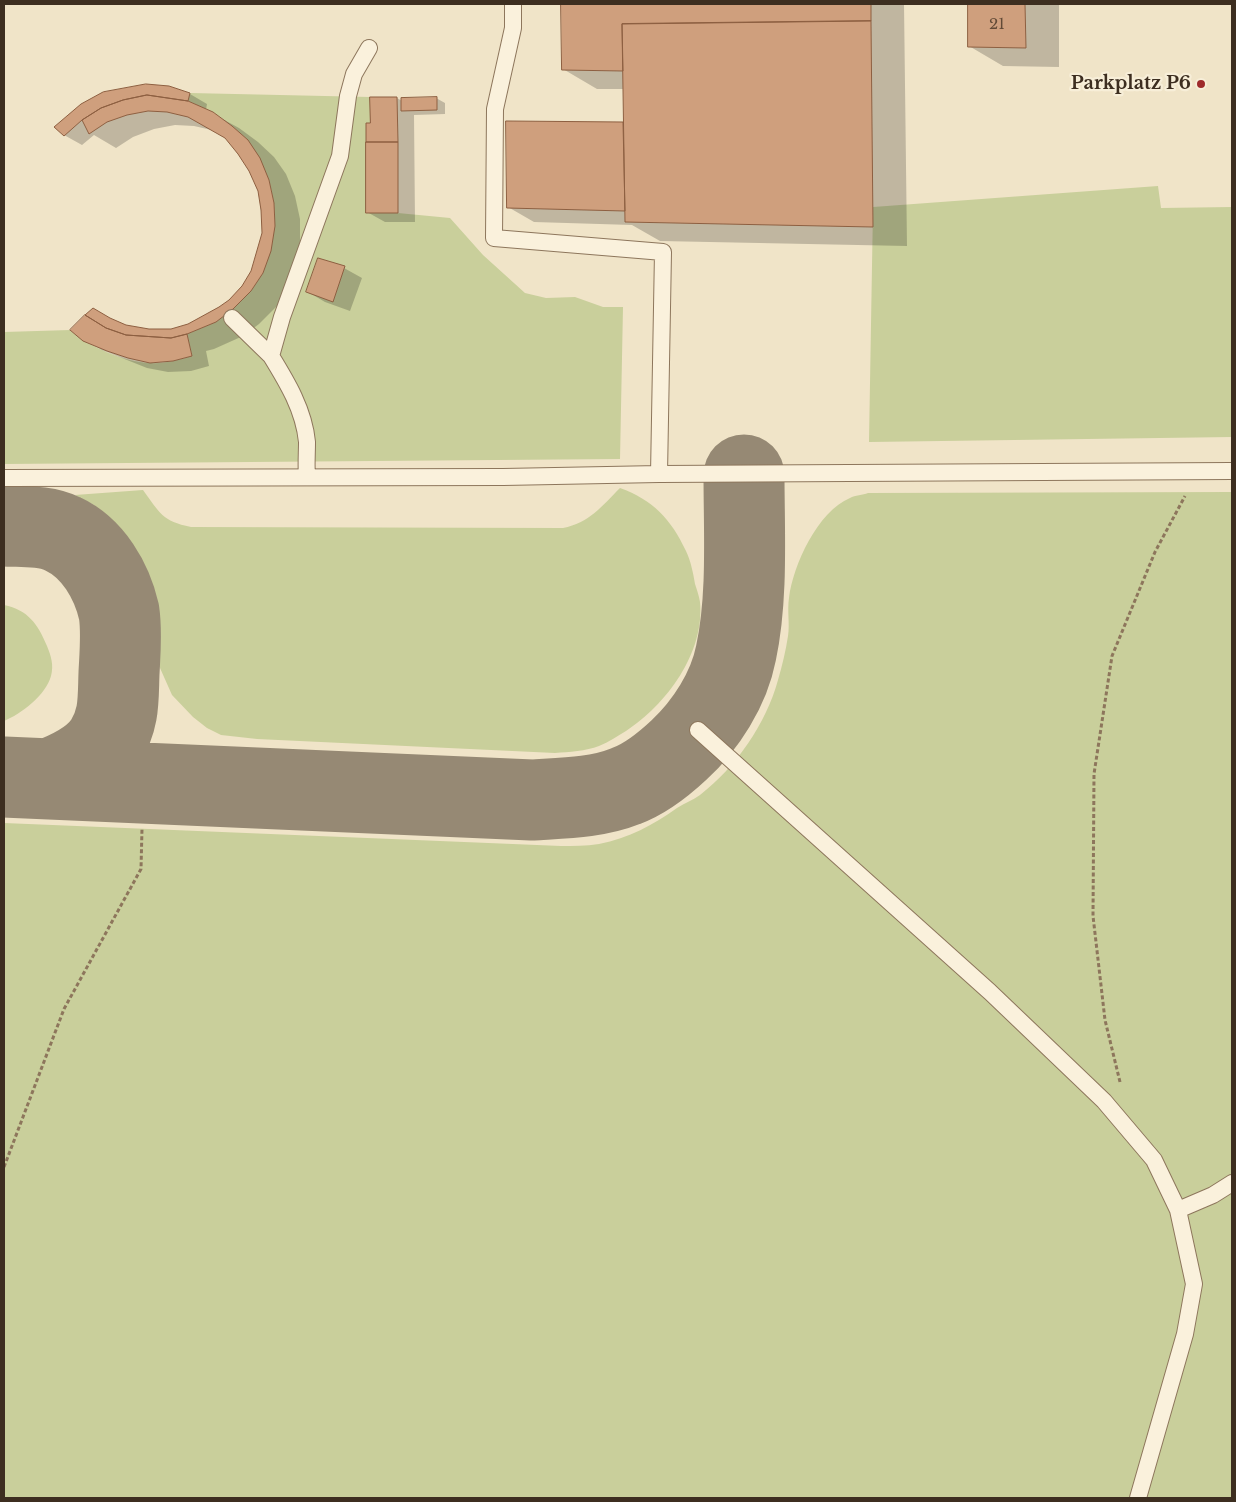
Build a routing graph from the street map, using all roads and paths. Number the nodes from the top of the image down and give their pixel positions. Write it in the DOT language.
graph roads {
  1 [pos="513,4"];
  2 [pos="369,48"];
  3 [pos="232,318"];
  4 [pos="271,356"];
  5 [pos="1199,471"];
  6 [pos="1232,471"];
  7 [pos="659,474"];
  8 [pos="307,477"];
  9 [pos="4,478"];
  10 [pos="698,730"];
  11 [pos="142,829"];
  12 [pos="1121,1086"];
  13 [pos="4,1167"];
  14 [pos="1232,1183"];
  15 [pos="1178,1210"];
  16 [pos="1138,1498"];
  1 -- 7 [label="lane"];
  2 -- 4 [label="lane"];
  3 -- 4 [label="lane"];
  4 -- 8 [label="lane"];
  5 -- 6 [label="lane"];
  5 -- 7 [label="lane"];
  5 -- 12 [label="path"];
  7 -- 8 [label="lane"];
  8 -- 9 [label="lane"];
  10 -- 15 [label="lane"];
  11 -- 13 [label="path"];
  14 -- 15 [label="lane"];
  15 -- 16 [label="lane"];
}
